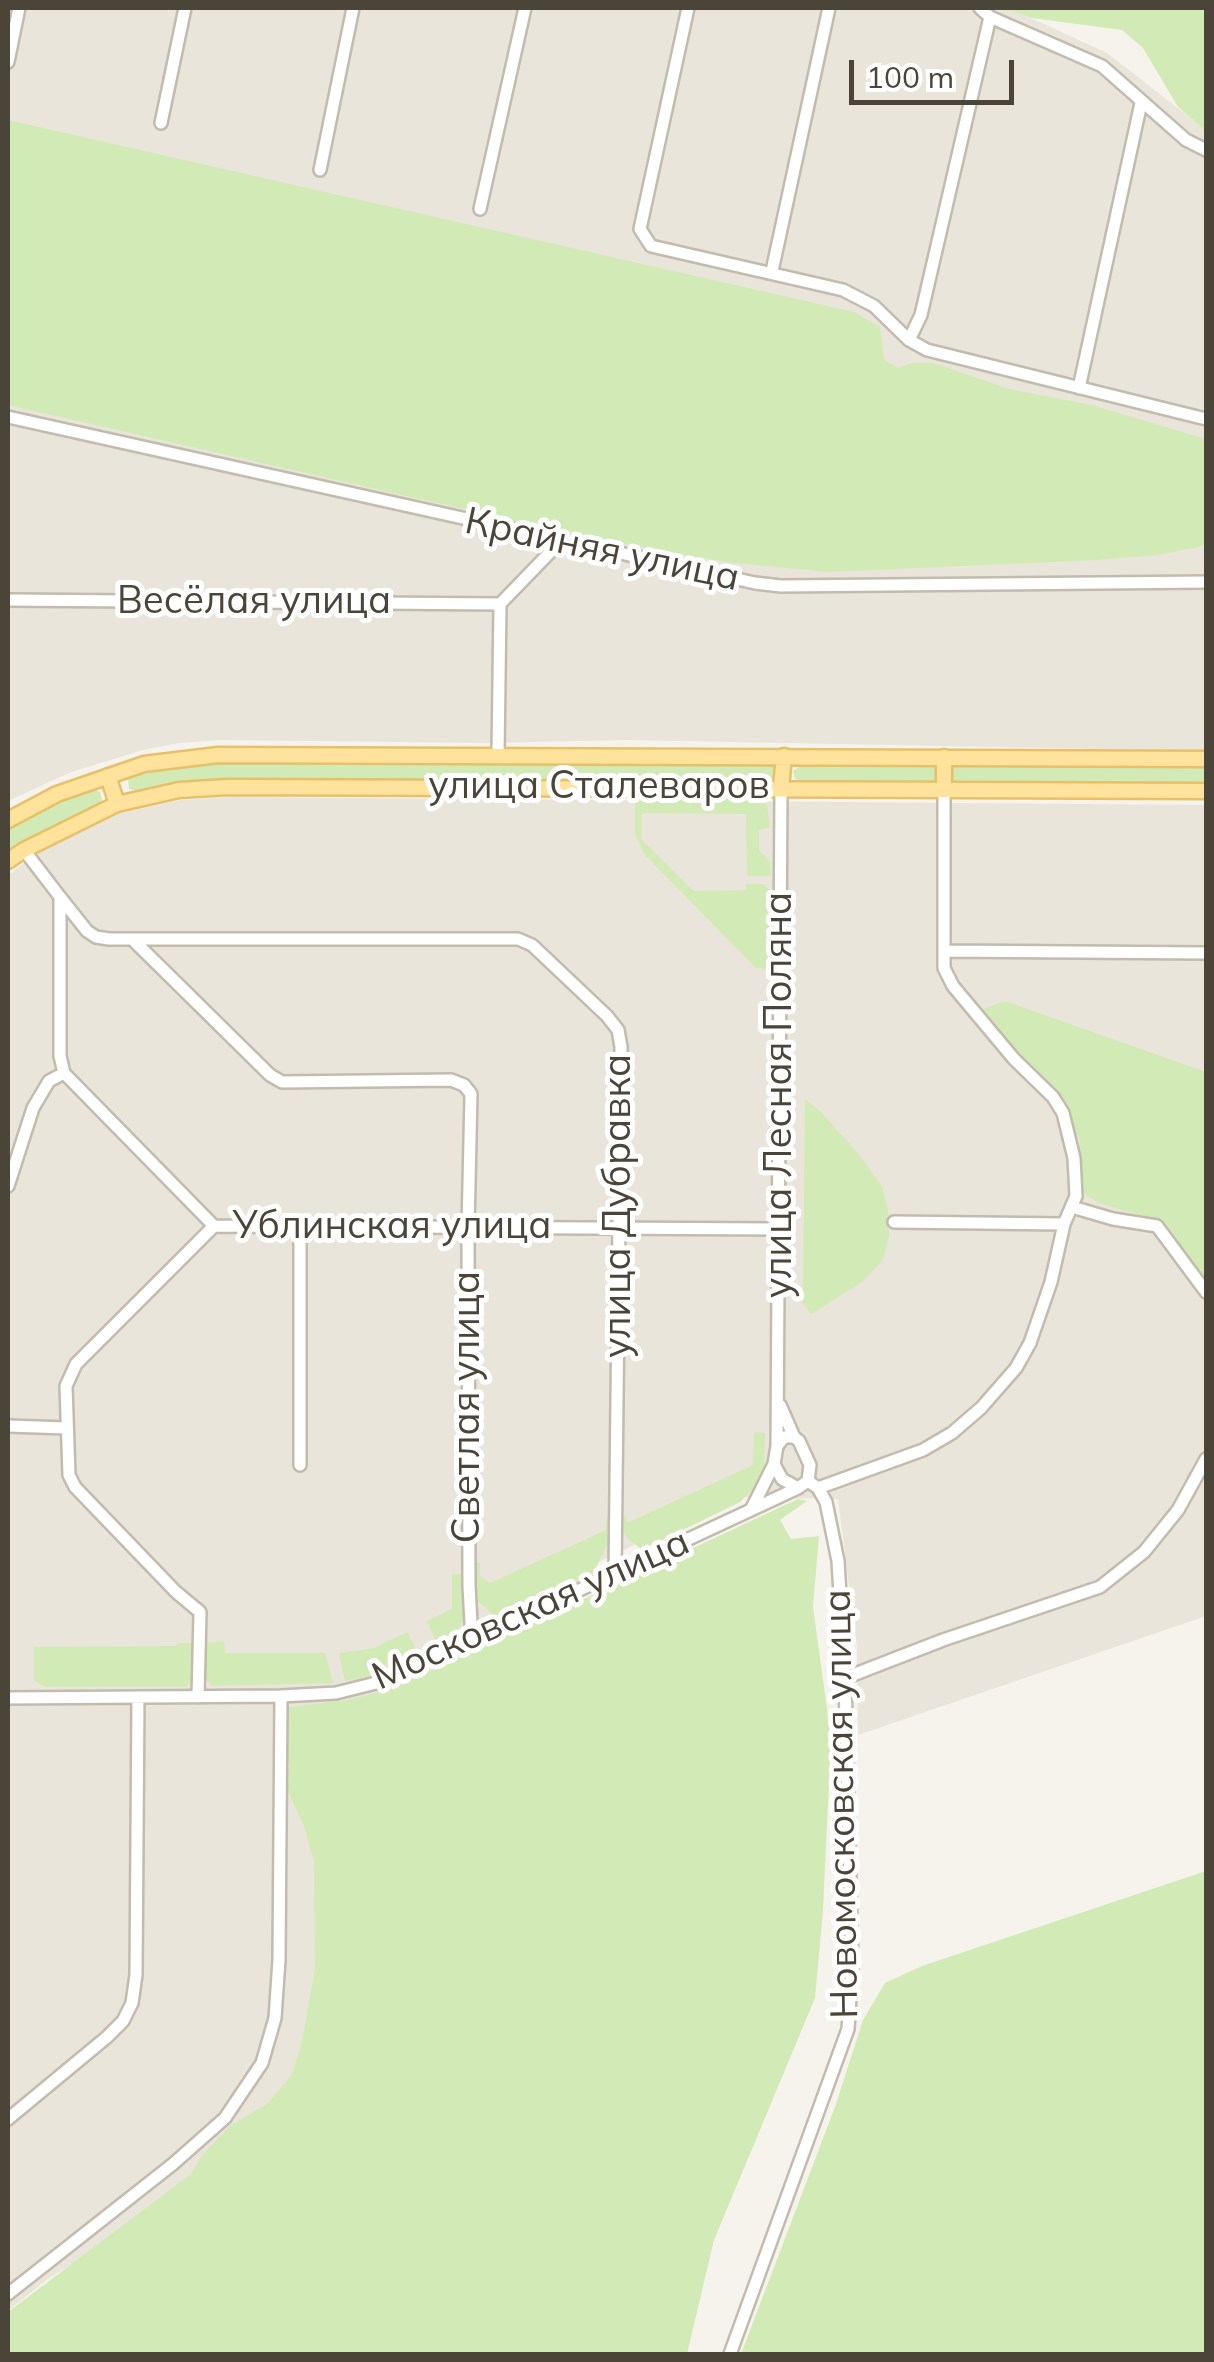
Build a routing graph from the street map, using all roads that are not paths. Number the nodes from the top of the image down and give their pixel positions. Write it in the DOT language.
graph roads {
  1 [pos="19,8"];
  2 [pos="185,8"];
  3 [pos="353,8"];
  4 [pos="526,8"];
  5 [pos="688,8"];
  6 [pos="830,8"];
  7 [pos="985,12"];
  8 [pos="8,62"];
  9 [pos="1141,104"];
  10 [pos="161,123"];
  11 [pos="1206,150"];
  12 [pos="320,170"];
  13 [pos="480,208"];
  14 [pos="772,271"];
  15 [pos="908,340"];
  16 [pos="1079,388"];
  17 [pos="8,417"];
  18 [pos="1206,419"];
  19 [pos="560,542"];
  20 [pos="1206,582"];
  21 [pos="8,600"];
  22 [pos="500,604"];
  23 [pos="498,755"];
  24 [pos="784,756"];
  25 [pos="944,757"];
  26 [pos="1206,760"];
  27 [pos="108,776"];
  28 [pos="781,788"];
  29 [pos="944,789"];
  30 [pos="1206,791"];
  31 [pos="116,804"];
  32 [pos="8,820"];
  33 [pos="24,850"];
  34 [pos="8,861"];
  35 [pos="60,897"];
  36 [pos="132,939"];
  37 [pos="944,951"];
  38 [pos="1206,952"];
  39 [pos="64,1073"];
  40 [pos="8,1186"];
  41 [pos="1072,1207"];
  42 [pos="894,1222"];
  43 [pos="1064,1224"];
  44 [pos="214,1226"];
  45 [pos="300,1228"];
  46 [pos="468,1228"];
  47 [pos="620,1228"];
  48 [pos="780,1229"];
  49 [pos="1206,1292"];
  50 [pos="778,1401"];
  51 [pos="8,1426"];
  52 [pos="66,1428"];
  53 [pos="794,1437"];
  54 [pos="777,1446"];
  55 [pos="1206,1459"];
  56 [pos="300,1464"];
  57 [pos="774,1464"];
  58 [pos="808,1486"];
  59 [pos="750,1512"];
  60 [pos="615,1575"];
  61 [pos="472,1642"];
  62 [pos="845,1678"];
  63 [pos="281,1696"];
  64 [pos="138,1697"];
  65 [pos="198,1697"];
  66 [pos="8,1698"];
  67 [pos="8,2120"];
  68 [pos="8,2294"];
  69 [pos="730,2354"];
  1 -- 8 [label="street"];
  2 -- 10 [label="street"];
  3 -- 12 [label="street"];
  4 -- 13 [label="street"];
  5 -- 14 [label="street"];
  6 -- 14 [label="street"];
  7 -- 9 [label="street"];
  7 -- 15 [label="street"];
  9 -- 11 [label="street"];
  9 -- 16 [label="street"];
  14 -- 15 [label="street"];
  15 -- 16 [label="street"];
  16 -- 18 [label="street"];
  17 -- 19 [label="street, Крайняя улица"];
  19 -- 20 [label="street, Крайняя улица"];
  19 -- 22 [label="street"];
  21 -- 22 [label="street, Весёлая улица"];
  22 -- 23 [label="street"];
  23 -- 24 [label="main road, улица Сталеваров"];
  23 -- 27 [label="main road, улица Сталеваров"];
  24 -- 25 [label="main road, улица Сталеваров"];
  24 -- 28 [label="main road"];
  25 -- 26 [label="main road, улица Сталеваров"];
  25 -- 29 [label="main road"];
  27 -- 31 [label="main road"];
  27 -- 32 [label="main road, улица Сталеваров"];
  28 -- 29 [label="main road, улица Сталеваров"];
  28 -- 31 [label="main road, улица Сталеваров"];
  28 -- 48 [label="street, улица Лесная Поляна"];
  29 -- 30 [label="main road, улица Сталеваров"];
  29 -- 37 [label="street, Московская улица"];
  31 -- 33 [label="main road, улица Сталеваров"];
  33 -- 34 [label="main road, улица Сталеваров"];
  33 -- 35 [label="street"];
  35 -- 36 [label="street, улица Дубравка"];
  35 -- 39 [label="street"];
  36 -- 46 [label="street, Светлая улица"];
  36 -- 47 [label="street, улица Дубравка"];
  37 -- 38 [label="street"];
  37 -- 41 [label="street, Московская улица"];
  39 -- 40 [label="street"];
  39 -- 44 [label="street, Ублинская улица"];
  41 -- 43 [label="street, Московская улица"];
  41 -- 49 [label="street"];
  42 -- 43 [label="street"];
  43 -- 58 [label="street, Московская улица"];
  44 -- 45 [label="street, Ублинская улица"];
  44 -- 52 [label="street"];
  45 -- 46 [label="street, Ублинская улица"];
  45 -- 56 [label="street"];
  46 -- 47 [label="street, Ублинская улица"];
  46 -- 61 [label="street, Светлая улица"];
  47 -- 48 [label="street, Ублинская улица"];
  47 -- 60 [label="street, улица Дубравка"];
  48 -- 50 [label="street, улица Лесная Поляна"];
  50 -- 53 [label="street, улица Лесная Поляна"];
  50 -- 54 [label="street, улица Лесная Поляна"];
  51 -- 52 [label="street"];
  52 -- 65 [label="street"];
  53 -- 54 [label="street"];
  53 -- 58 [label="street, Новомосковская улица"];
  54 -- 57 [label="street, улица Лесная Поляна"];
  55 -- 62 [label="street"];
  57 -- 58 [label="street"];
  57 -- 59 [label="street"];
  58 -- 59 [label="street, Московская улица"];
  58 -- 62 [label="street, Новомосковская улица"];
  59 -- 60 [label="street, Московская улица"];
  60 -- 61 [label="street, Московская улица"];
  61 -- 63 [label="street, Московская улица"];
  62 -- 69 [label="street, Новомосковская улица"];
  63 -- 65 [label="street, Московская улица"];
  63 -- 68 [label="street"];
  64 -- 65 [label="street, Московская улица"];
  64 -- 66 [label="street, Московская улица"];
  64 -- 67 [label="street"];
}
